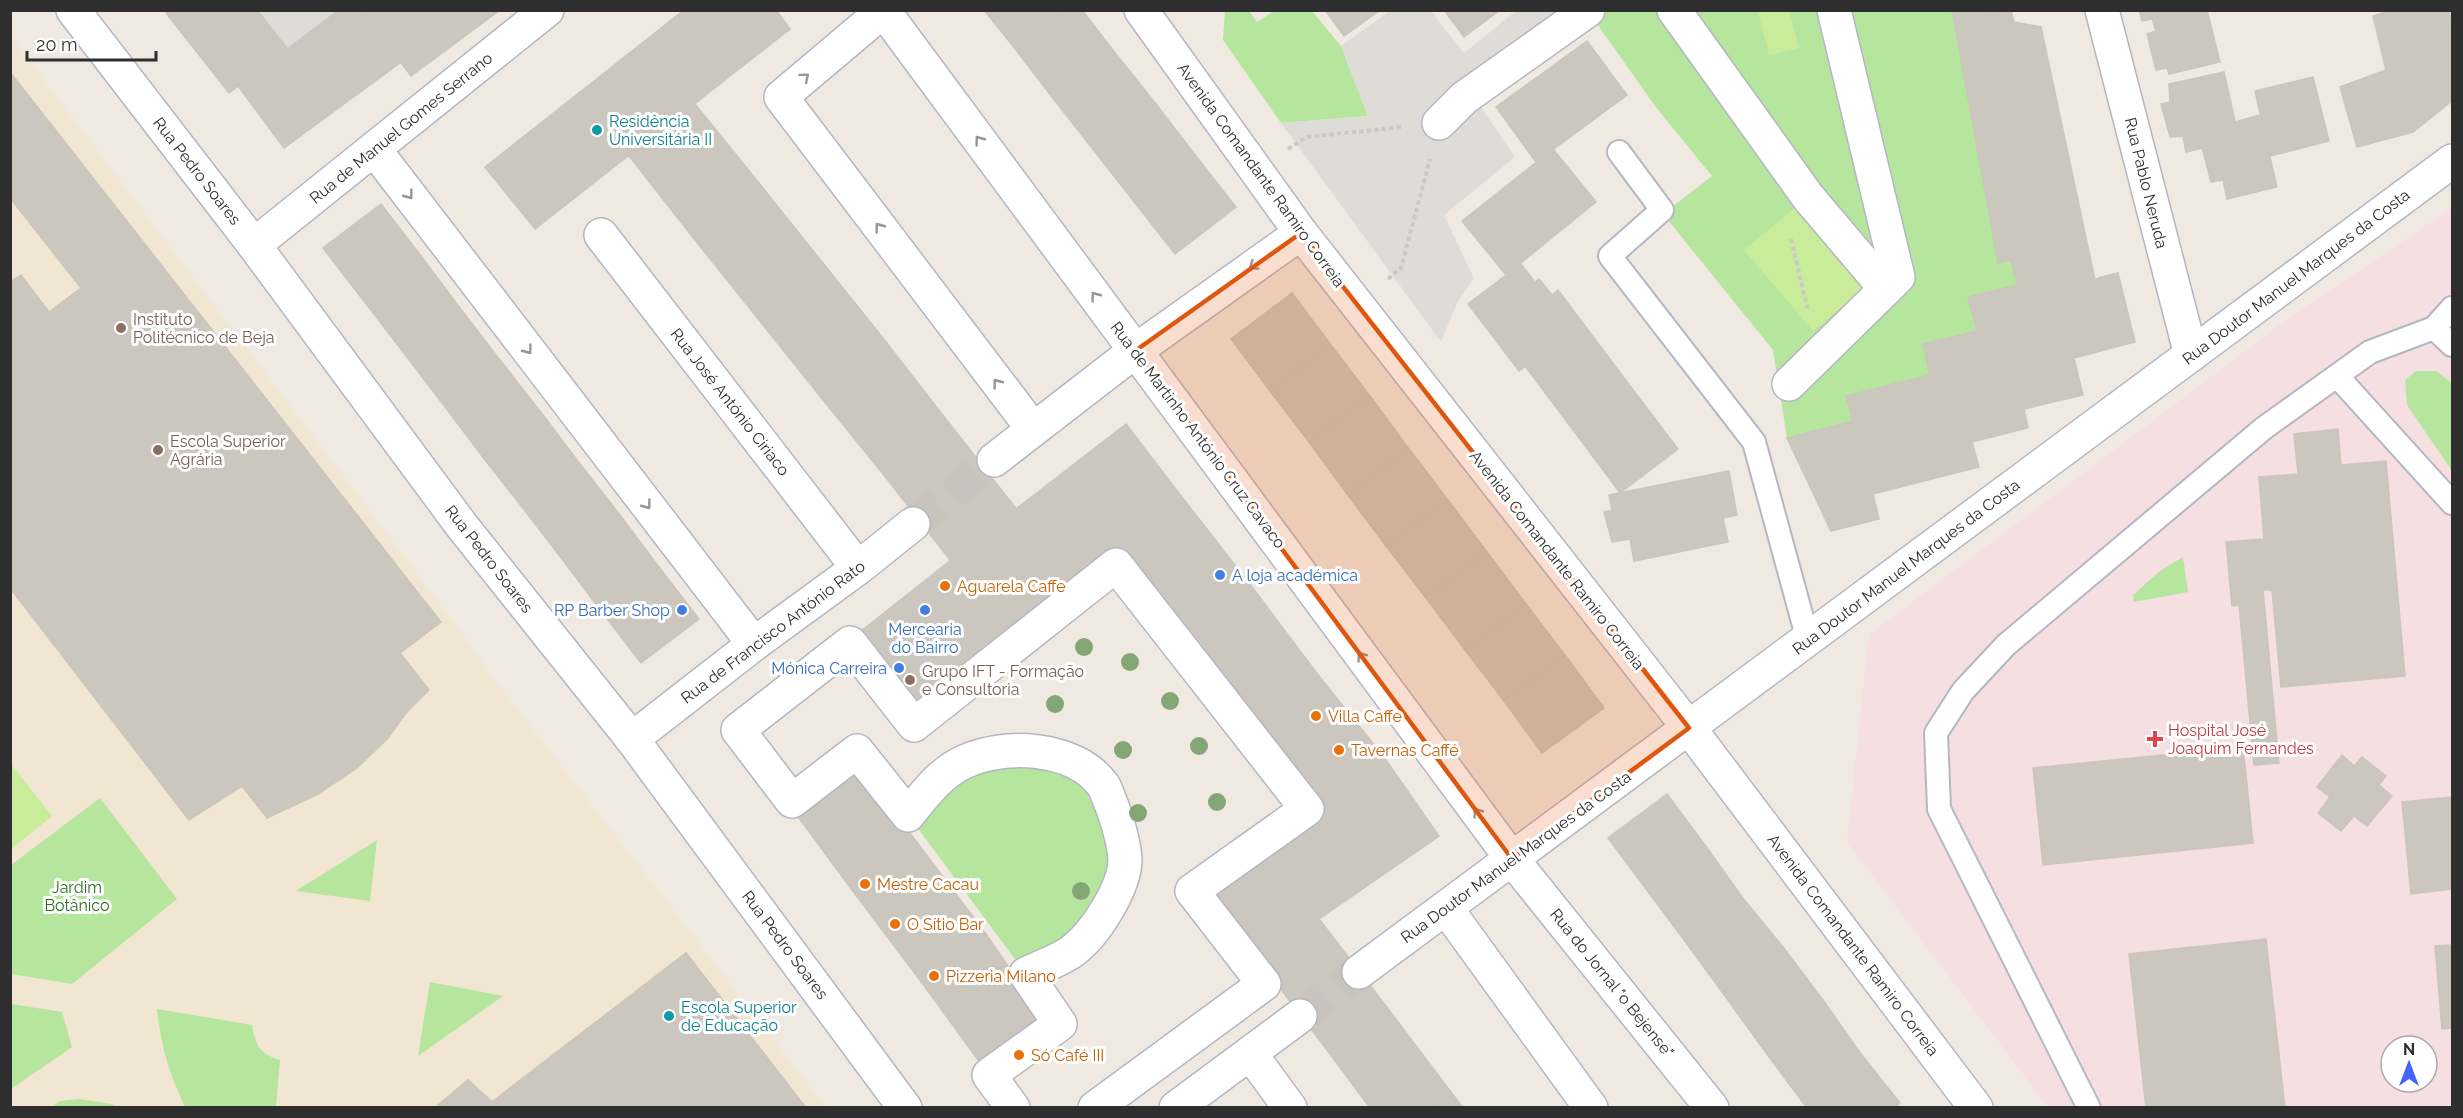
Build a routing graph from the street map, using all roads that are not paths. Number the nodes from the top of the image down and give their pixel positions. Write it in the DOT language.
graph roads {
  1 [pos="73,10"];
  2 [pos="547,10"];
  3 [pos="1141,10"];
  4 [pos="1588,10"];
  5 [pos="1674,10"];
  6 [pos="1834,10"];
  7 [pos="2102,10"];
  8 [pos="883,11"];
  9 [pos="1439,123"];
  10 [pos="374,149"];
  11 [pos="1619,152"];
  12 [pos="2452,161"];
  13 [pos="1301,232"];
  14 [pos="601,235"];
  15 [pos="254,245"];
  16 [pos="1886,289"];
  17 [pos="2452,308"];
  18 [pos="2434,328"];
  19 [pos="2452,345"];
  20 [pos="1135,351"];
  21 [pos="2191,355"];
  22 [pos="2337,376"];
  23 [pos="1789,384"];
  24 [pos="1033,429"];
  25 [pos="994,460"];
  26 [pos="2452,503"];
  27 [pos="913,524"];
  28 [pos="858,568"];
  29 [pos="1808,640"];
  30 [pos="754,644"];
  31 [pos="1689,728"];
  32 [pos="632,739"];
  33 [pos="1512,859"];
  34 [pos="1446,908"];
  35 [pos="1359,972"];
  36 [pos="1300,1016"];
  37 [pos="1250,1053"];
  38 [pos="905,1107"];
  39 [pos="1013,1107"];
  40 [pos="1095,1107"];
  41 [pos="1176,1107"];
  42 [pos="1290,1107"];
  43 [pos="1591,1107"];
  44 [pos="1712,1107"];
  45 [pos="1976,1107"];
  46 [pos="2089,1107"];
  1 -- 15 [label="street, Rua Pedro Soares"];
  2 -- 10 [label="street, Rua de Manuel Gomes Serrano"];
  3 -- 13 [label="street, Avenida Comandante Ramiro Correia"];
  4 -- 9 [label="street"];
  5 -- 16 [label="street"];
  6 -- 16 [label="street"];
  7 -- 21 [label="street, Rua Pablo Neruda"];
  20 -- 8 [label="street, Rua de Martinho António Cruz Cavaco, one-way"];
  24 -- 8 [label="street, one-way"];
  10 -- 15 [label="street, Rua de Manuel Gomes Serrano"];
  10 -- 30 [label="street, one-way"];
  11 -- 29 [label="lane"];
  12 -- 21 [label="street, Rua Doutor Manuel Marques da Costa"];
  13 -- 20 [label="street, one-way"];
  13 -- 31 [label="street, Avenida Comandante Ramiro Correia"];
  14 -- 28 [label="street, Rua José António Ciriaco"];
  15 -- 32 [label="street, Rua Pedro Soares"];
  16 -- 23 [label="street"];
  17 -- 18 [label="lane"];
  18 -- 19 [label="lane"];
  18 -- 22 [label="lane"];
  20 -- 24 [label="street"];
  33 -- 20 [label="street, Rua de Martinho António Cruz Cavaco, one-way"];
  21 -- 29 [label="street, Rua Doutor Manuel Marques da Costa"];
  22 -- 26 [label="lane"];
  22 -- 46 [label="lane"];
  24 -- 25 [label="street"];
  27 -- 28 [label="street, Rua de Francisco António Rato"];
  28 -- 30 [label="street, Rua de Francisco António Rato"];
  29 -- 31 [label="street, Rua Doutor Manuel Marques da Costa"];
  30 -- 32 [label="street, Rua de Francisco António Rato"];
  31 -- 33 [label="street, Rua Doutor Manuel Marques da Costa"];
  31 -- 45 [label="street, Avenida Comandante Ramiro Correia"];
  32 -- 38 [label="street, Rua Pedro Soares"];
  33 -- 34 [label="street, Rua Doutor Manuel Marques da Costa"];
  33 -- 44 [label="street, Rua do Jornal \"o Bejense\""];
  34 -- 35 [label="street, Rua Doutor Manuel Marques da Costa"];
  34 -- 43 [label="street"];
  36 -- 37 [label="street"];
  37 -- 41 [label="street"];
  37 -- 42 [label="street"];
  39 -- 40 [label="street"];
}
